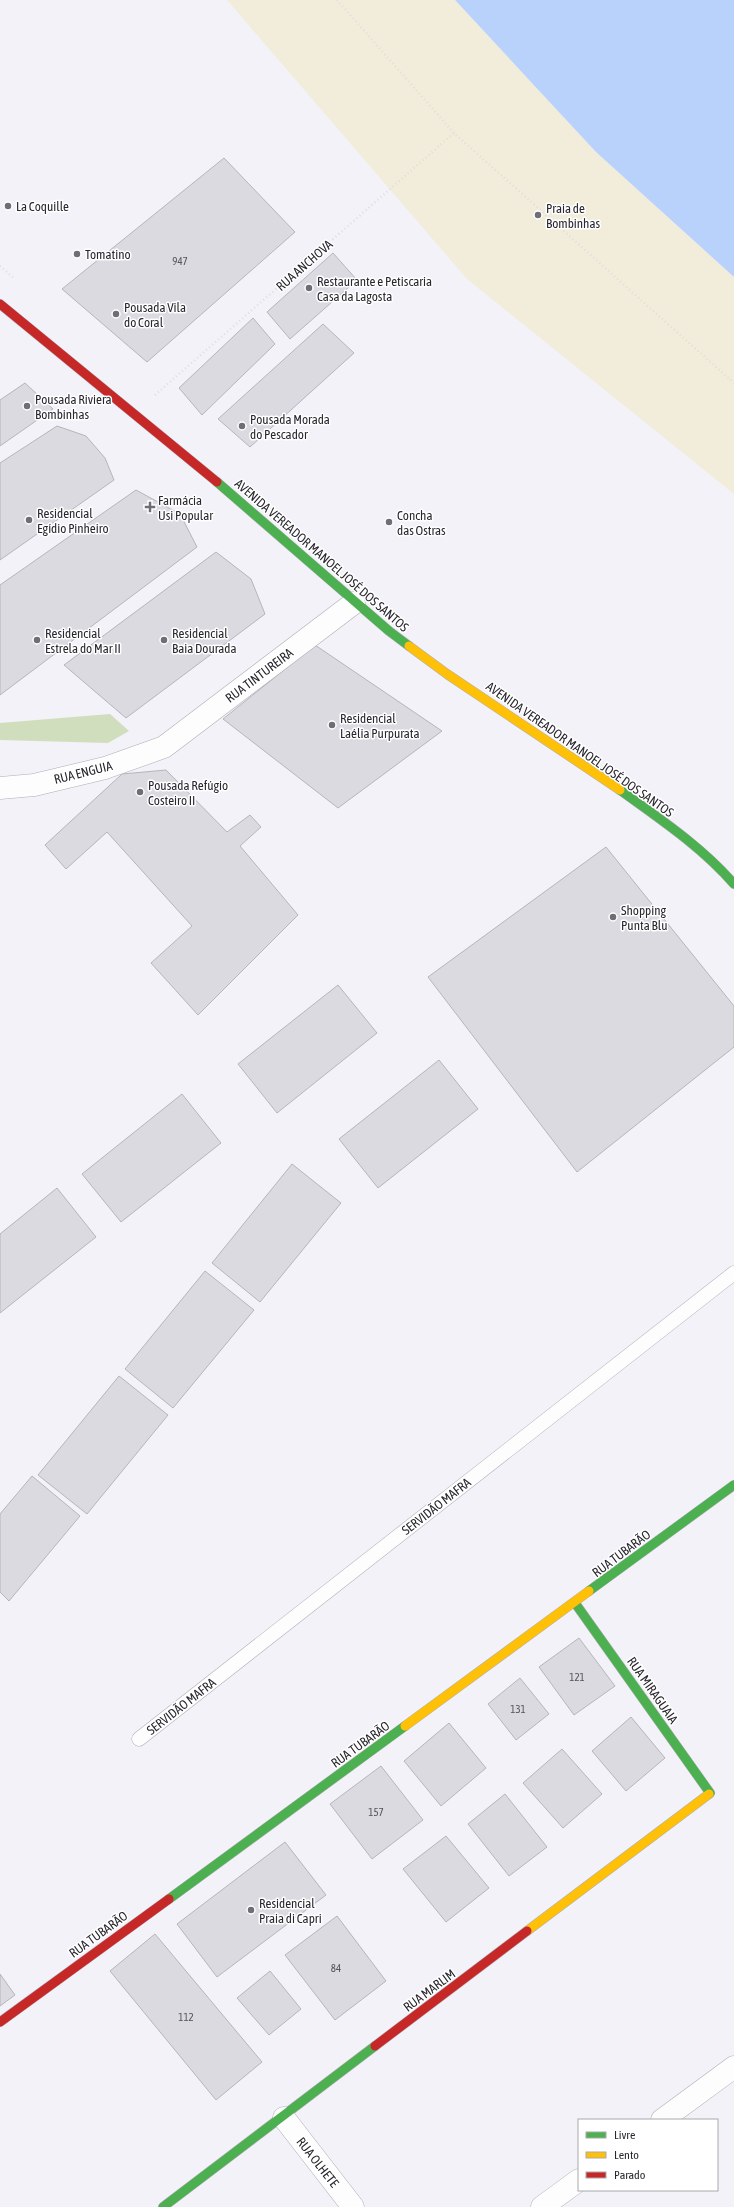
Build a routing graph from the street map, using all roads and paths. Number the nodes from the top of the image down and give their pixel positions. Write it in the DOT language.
graph roads {
  1 [pos="336,0"];
  2 [pos="454,133"];
  3 [pos="0,266"];
  4 [pos="18,281"];
  5 [pos="0,304"];
  6 [pos="734,383"];
  7 [pos="153,397"];
  8 [pos="354,603"];
  9 [pos="164,747"];
  10 [pos="0,788"];
  11 [pos="734,884"];
  12 [pos="734,1273"];
  13 [pos="734,1485"];
  14 [pos="575,1603"];
  15 [pos="139,1739"];
  16 [pos="710,1793"];
  17 [pos="0,2022"];
  18 [pos="734,2067"];
  19 [pos="284,2118"];
  20 [pos="663,2119"];
  21 [pos="578,2181"];
  22 [pos="163,2207"];
  23 [pos="353,2207"];
  24 [pos="542,2207"];
  1 -- 2 [label="path"];
  2 -- 6 [label="path"];
  2 -- 7 [label="path, RUA ANCHOVA"];
  3 -- 4 [label="path"];
  5 -- 8 [label="street, AVENIDA VEREADOR MANOEL JOSÉ DOS SANTOS"];
  8 -- 9 [label="street, RUA TINTUREIRA"];
  8 -- 11 [label="street, AVENIDA VEREADOR MANOEL JOSÉ DOS SANTOS"];
  9 -- 10 [label="street, RUA ENGUIA"];
  12 -- 15 [label="lane, SERVIDÃO MAFRA"];
  13 -- 14 [label="street, RUA TUBARÃO"];
  14 -- 16 [label="street, RUA MIRAGUAIA"];
  14 -- 17 [label="street, RUA TUBARÃO"];
  16 -- 19 [label="street, RUA MARLIM"];
  18 -- 20 [label="street"];
  19 -- 22 [label="street, RUA MARLIM"];
  19 -- 23 [label="street, RUA OLHETE"];
  21 -- 24 [label="street"];
}
